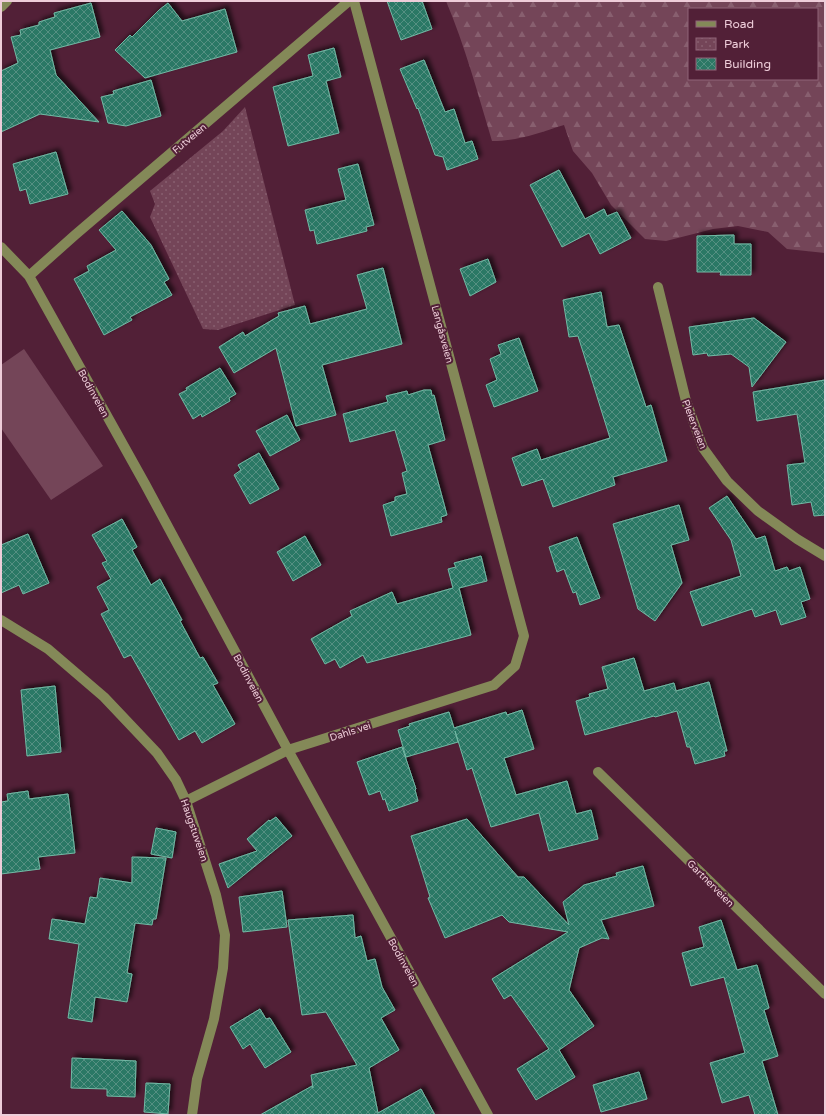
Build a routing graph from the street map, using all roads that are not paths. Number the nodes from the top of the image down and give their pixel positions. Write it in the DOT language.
graph roads {
  1 [pos="7,1"];
  2 [pos="349,1"];
  3 [pos="354,1"];
  4 [pos="1,7"];
  5 [pos="1,246"];
  6 [pos="29,276"];
  7 [pos="658,287"];
  8 [pos="825,556"];
  9 [pos="1,620"];
  10 [pos="515,666"];
  11 [pos="288,750"];
  12 [pos="598,772"];
  13 [pos="186,802"];
  14 [pos="825,994"];
  15 [pos="192,1115"];
  16 [pos="488,1115"];
  1 -- 4 [label="street"];
  2 -- 6 [label="street, Futveien"];
  3 -- 10 [label="street, Langåsveien"];
  5 -- 6 [label="street, Bodinveien"];
  6 -- 11 [label="street, Bodinveien"];
  7 -- 8 [label="street, Pleierveien"];
  9 -- 13 [label="street, Haugstuveien"];
  10 -- 11 [label="street, Dahls vei"];
  11 -- 13 [label="street, Dahls vei"];
  11 -- 16 [label="street, Bodinveien"];
  12 -- 14 [label="street, Gartnerveien"];
  13 -- 15 [label="street, Haugstuveien"];
}
